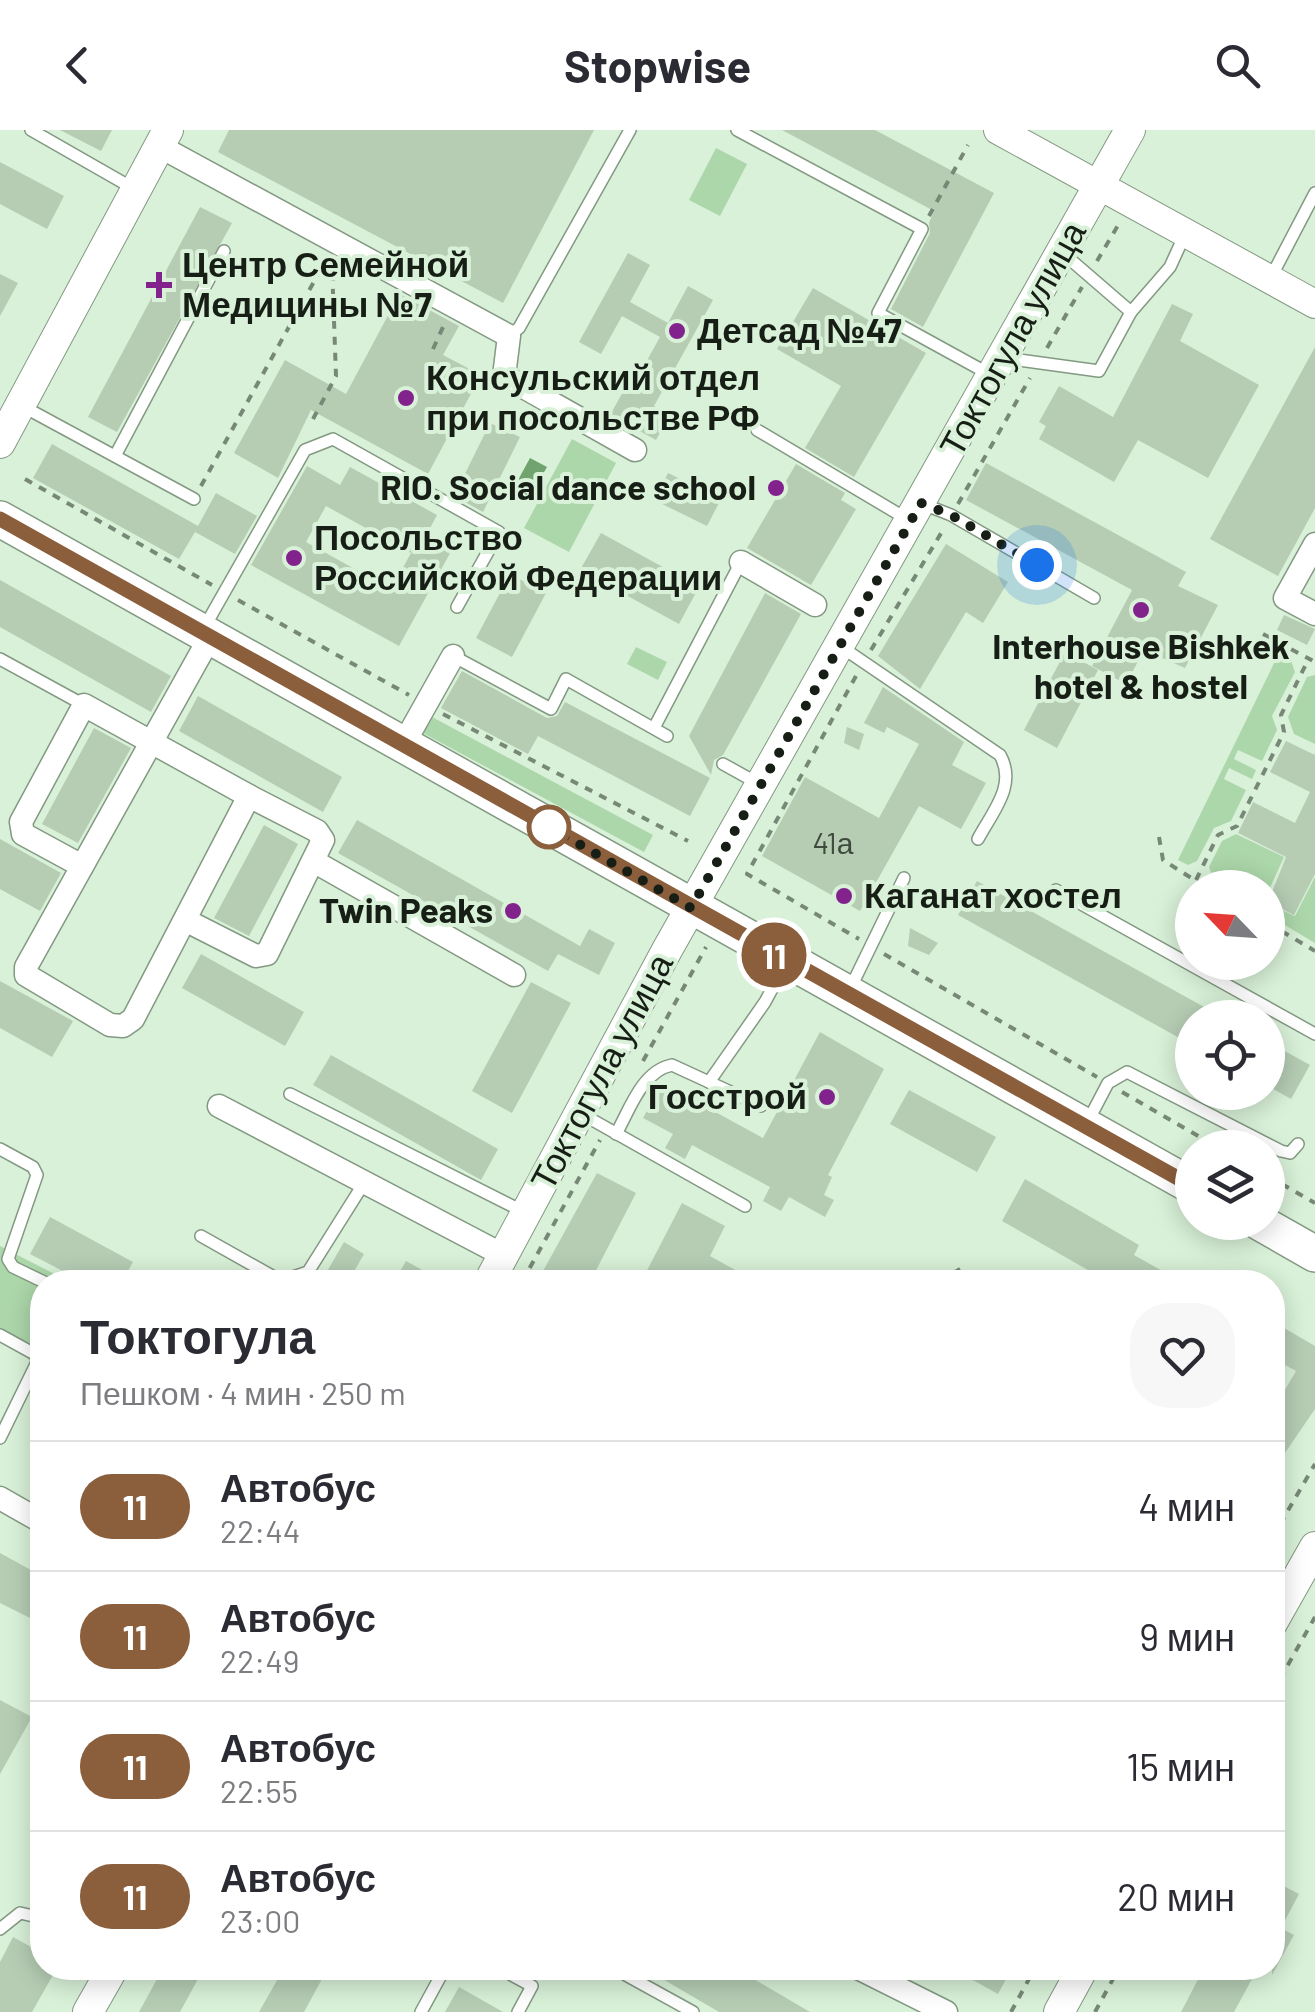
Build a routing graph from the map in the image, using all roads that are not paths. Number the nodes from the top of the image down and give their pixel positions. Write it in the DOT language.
graph roads {
  1 [pos="31,130"];
  2 [pos="630,130"];
  3 [pos="737,130"];
  4 [pos="998,130"];
  5 [pos="1130,130"];
  6 [pos="164,138"];
  7 [pos="1098,186"];
  8 [pos="136,190"];
  9 [pos="1315,193"];
  10 [pos="1186,232"];
  11 [pos="224,251"];
  12 [pos="1062,252"];
  13 [pos="1270,278"];
  14 [pos="1315,304"];
  15 [pos="1131,312"];
  16 [pos="509,336"];
  17 [pos="994,372"];
  18 [pos="20,405"];
  19 [pos="756,430"];
  20 [pos="0,443"];
  21 [pos="635,450"];
  22 [pos="115,456"];
  23 [pos="194,499"];
  24 [pos="916,512"];
  25 [pos="0,519"];
  26 [pos="1315,544"];
  27 [pos="741,562"];
  28 [pos="1094,598"];
  29 [pos="815,604"];
  30 [pos="457,607"];
  31 [pos="1315,614"];
  32 [pos="206,634"];
  33 [pos="840,646"];
  34 [pos="453,656"];
  35 [pos="0,658"];
  36 [pos="84,705"];
  37 [pos="655,726"];
  38 [pos="667,736"];
  39 [pos="152,741"];
  40 [pos="403,745"];
  41 [pos="723,764"];
  42 [pos="762,786"];
  43 [pos="250,796"];
  44 [pos="978,839"];
  45 [pos="315,862"];
  46 [pos="82,866"];
  47 [pos="904,878"];
  48 [pos="1056,890"];
  49 [pos="691,908"];
  50 [pos="185,920"];
  51 [pos="786,962"];
  52 [pos="514,976"];
  53 [pos="847,995"];
  54 [pos="1315,1034"];
  55 [pos="709,1082"];
  56 [pos="290,1094"];
  57 [pos="218,1106"];
  58 [pos="760,1106"];
  59 [pos="580,1113"];
  60 [pos="1085,1127"];
  61 [pos="616,1134"];
  62 [pos="1298,1144"];
  63 [pos="0,1149"];
  64 [pos="1175,1177"];
  65 [pos="364,1182"];
  66 [pos="744,1206"];
  67 [pos="526,1214"];
  68 [pos="201,1236"];
  69 [pos="1285,1237"];
  70 [pos="1315,1254"];
  71 [pos="503,1256"];
  72 [pos="261,1270"];
  73 [pos="309,1270"];
  74 [pos="495,1270"];
  75 [pos="30,1275"];
  76 [pos="0,1335"];
  77 [pos="30,1350"];
  78 [pos="30,1374"];
  79 [pos="4,1418"];
  80 [pos="0,1438"];
  81 [pos="0,1498"];
  82 [pos="30,1515"];
  83 [pos="1315,1547"];
  84 [pos="1285,1600"];
  85 [pos="30,1915"];
  86 [pos="0,1929"];
  87 [pos="106,1980"];
  88 [pos="438,1980"];
  89 [pos="521,1980"];
  90 [pos="635,1980"];
  91 [pos="882,1980"];
  92 [pos="1076,1980"];
  93 [pos="88,2012"];
  94 [pos="421,2012"];
  95 [pos="518,2012"];
  96 [pos="693,2012"];
  97 [pos="946,2012"];
  98 [pos="1058,2012"];
  1 -- 8 [label="lane"];
  2 -- 16 [label="lane"];
  3 -- 17 [label="lane"];
  4 -- 7 [label="street"];
  5 -- 7 [label="main road, Токтогула улица"];
  6 -- 8 [label="main road"];
  6 -- 16 [label="street"];
  7 -- 10 [label="street"];
  7 -- 12 [label="main road, Токтогула улица"];
  8 -- 18 [label="main road"];
  9 -- 13 [label="lane"];
  10 -- 13 [label="street"];
  10 -- 15 [label="lane"];
  11 -- 22 [label="lane"];
  12 -- 15 [label="lane"];
  12 -- 17 [label="main road, Токтогула улица"];
  13 -- 14 [label="street"];
  15 -- 17 [label="lane"];
  16 -- 21 [label="street"];
  17 -- 24 [label="main road, Токтогула улица"];
  18 -- 20 [label="main road"];
  18 -- 22 [label="lane"];
  19 -- 24 [label="lane"];
  22 -- 23 [label="lane"];
  24 -- 28 [label="lane"];
  24 -- 33 [label="main road, Токтогула улица"];
  25 -- 32 [label="main road"];
  26 -- 31 [label="street"];
  27 -- 29 [label="street"];
  27 -- 37 [label="lane"];
  30 -- 32 [label="lane"];
  32 -- 39 [label="street"];
  32 -- 40 [label="main road"];
  33 -- 42 [label="main road, Токтогула улица"];
  33 -- 44 [label="lane"];
  34 -- 37 [label="lane"];
  34 -- 40 [label="street"];
  35 -- 36 [label="lane"];
  36 -- 39 [label="street"];
  36 -- 46 [label="street"];
  37 -- 38 [label="lane"];
  39 -- 43 [label="street"];
  39 -- 46 [label="street"];
  40 -- 49 [label="main road"];
  41 -- 42 [label="lane"];
  42 -- 49 [label="main road, Токтогула улица"];
  43 -- 45 [label="street"];
  43 -- 50 [label="street"];
  45 -- 50 [label="street"];
  45 -- 52 [label="street"];
  46 -- 50 [label="street"];
  47 -- 53 [label="lane"];
  48 -- 54 [label="lane"];
  49 -- 51 [label="main road"];
  49 -- 59 [label="main road, Токтогула улица"];
  51 -- 53 [label="main road"];
  51 -- 55 [label="lane"];
  53 -- 60 [label="main road"];
  55 -- 58 [label="lane"];
  55 -- 61 [label="lane"];
  56 -- 67 [label="lane"];
  57 -- 65 [label="street"];
  59 -- 61 [label="lane"];
  59 -- 67 [label="main road, Токтогула улица"];
  60 -- 62 [label="lane"];
  60 -- 64 [label="main road"];
  61 -- 66 [label="lane"];
  63 -- 75 [label="lane"];
  65 -- 71 [label="street"];
  65 -- 73 [label="lane"];
  67 -- 71 [label="main road, Токтогула улица"];
  68 -- 72 [label="lane"];
  69 -- 70 [label="main road"];
  71 -- 74 [label="main road, Токтогула улица"];
  76 -- 77 [label="lane"];
  78 -- 79 [label="lane"];
  79 -- 80 [label="lane"];
  81 -- 82 [label="street"];
  83 -- 84 [label="main road"];
  85 -- 86 [label="lane"];
  87 -- 93 [label="main road"];
  88 -- 94 [label="lane"];
  89 -- 95 [label="lane"];
  90 -- 96 [label="lane"];
  91 -- 97 [label="street"];
  92 -- 98 [label="main road"];
}
